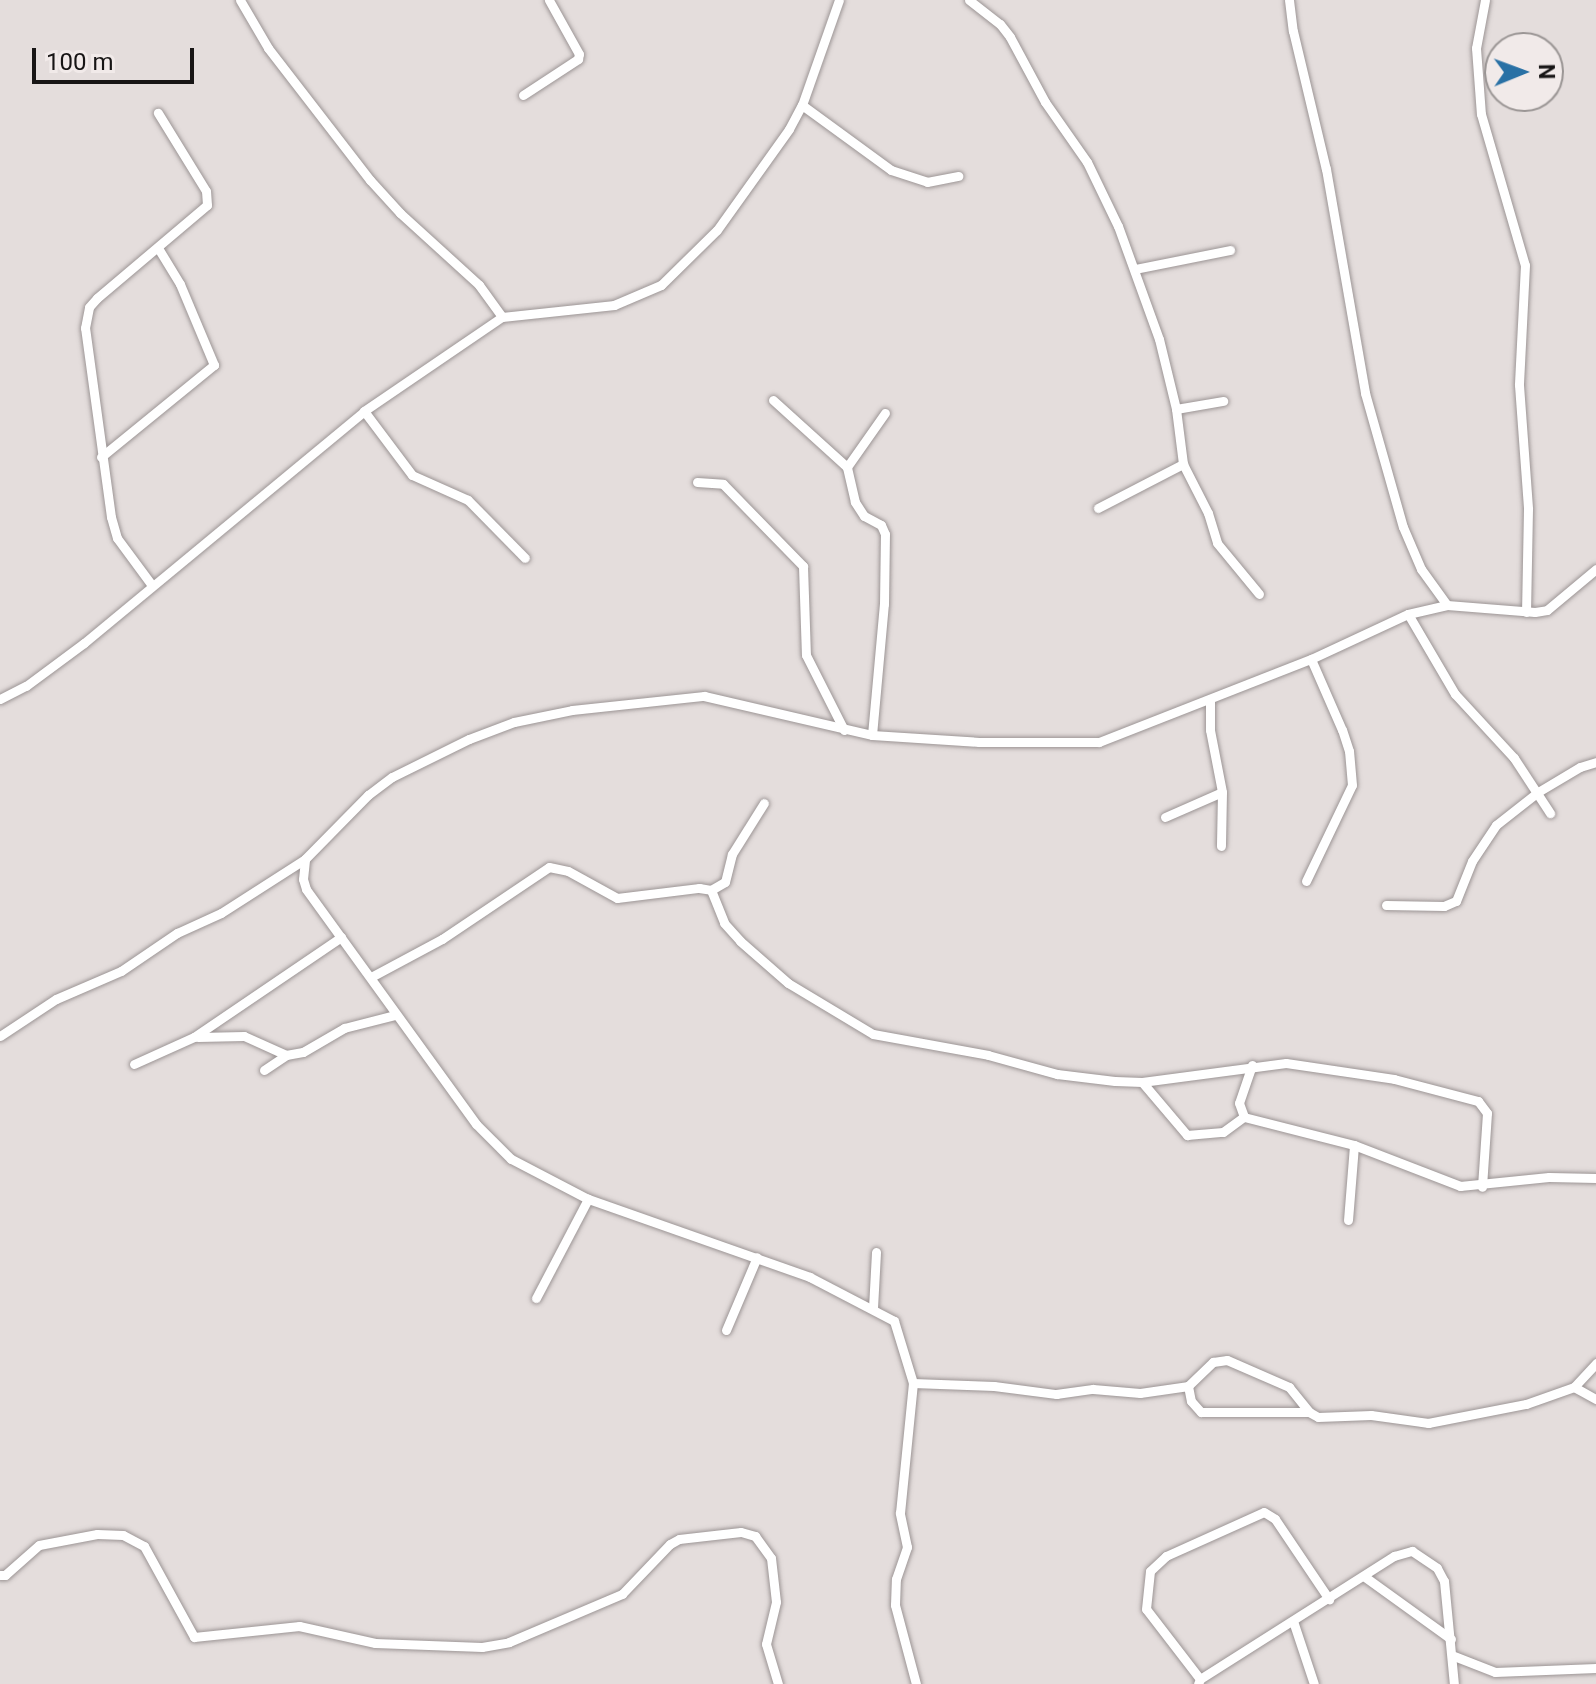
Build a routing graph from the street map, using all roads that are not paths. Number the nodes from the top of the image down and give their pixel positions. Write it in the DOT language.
graph roads {
  1 [pos="240,0"];
  2 [pos="549,0"];
  3 [pos="839,0"];
  4 [pos="969,0"];
  5 [pos="1289,0"];
  6 [pos="1485,0"];
  7 [pos="523,95"];
  8 [pos="802,105"];
  9 [pos="158,113"];
  10 [pos="958,176"];
  11 [pos="158,248"];
  12 [pos="1230,250"];
  13 [pos="1135,269"];
  14 [pos="502,317"];
  15 [pos="773,400"];
  16 [pos="1223,401"];
  17 [pos="1176,409"];
  18 [pos="364,411"];
  19 [pos="885,413"];
  20 [pos="101,457"];
  21 [pos="1183,464"];
  22 [pos="847,467"];
  23 [pos="697,482"];
  24 [pos="1098,508"];
  25 [pos="525,558"];
  26 [pos="1596,569"];
  27 [pos="151,584"];
  28 [pos="1259,594"];
  29 [pos="1447,605"];
  30 [pos="1526,612"];
  31 [pos="1408,614"];
  32 [pos="1311,659"];
  33 [pos="0,699"];
  34 [pos="1210,700"];
  35 [pos="844,730"];
  36 [pos="872,735"];
  37 [pos="1596,762"];
  38 [pos="1222,792"];
  39 [pos="1538,792"];
  40 [pos="764,803"];
  41 [pos="1550,813"];
  42 [pos="1165,817"];
  43 [pos="1221,846"];
  44 [pos="305,859"];
  45 [pos="1306,881"];
  46 [pos="711,890"];
  47 [pos="1386,905"];
  48 [pos="341,937"];
  49 [pos="371,977"];
  50 [pos="395,1015"];
  51 [pos="0,1036"];
  52 [pos="194,1037"];
  53 [pos="286,1055"];
  54 [pos="134,1064"];
  55 [pos="1252,1065"];
  56 [pos="264,1070"];
  57 [pos="1142,1082"];
  58 [pos="1244,1117"];
  59 [pos="1354,1145"];
  60 [pos="1596,1178"];
  61 [pos="1482,1187"];
  62 [pos="588,1199"];
  63 [pos="1348,1220"];
  64 [pos="876,1252"];
  65 [pos="757,1257"];
  66 [pos="536,1298"];
  67 [pos="873,1308"];
  68 [pos="726,1330"];
  69 [pos="1596,1363"];
  70 [pos="913,1383"];
  71 [pos="1188,1386"];
  72 [pos="1574,1387"];
  73 [pos="1596,1399"];
  74 [pos="1309,1412"];
  75 [pos="0,1575"];
  76 [pos="1365,1577"];
  77 [pos="1329,1599"];
  78 [pos="1293,1621"];
  79 [pos="1451,1639"];
  80 [pos="1454,1656"];
  81 [pos="1596,1668"];
  82 [pos="1199,1682"];
  83 [pos="778,1684"];
  84 [pos="916,1684"];
  85 [pos="1314,1684"];
  86 [pos="1454,1684"];
  1 -- 14 [label="street"];
  2 -- 7 [label="street"];
  3 -- 8 [label="street"];
  4 -- 13 [label="street"];
  5 -- 29 [label="street"];
  6 -- 30 [label="street"];
  8 -- 10 [label="street"];
  8 -- 14 [label="street"];
  9 -- 11 [label="street"];
  11 -- 20 [label="street"];
  11 -- 20 [label="street"];
  12 -- 13 [label="street"];
  13 -- 17 [label="street"];
  14 -- 18 [label="street"];
  15 -- 22 [label="street"];
  16 -- 17 [label="street"];
  17 -- 21 [label="street"];
  18 -- 25 [label="street"];
  18 -- 27 [label="street"];
  19 -- 22 [label="street"];
  20 -- 27 [label="street"];
  21 -- 24 [label="street"];
  21 -- 28 [label="street"];
  22 -- 36 [label="street"];
  23 -- 35 [label="street"];
  26 -- 30 [label="street"];
  27 -- 33 [label="street"];
  29 -- 30 [label="street"];
  29 -- 31 [label="street"];
  31 -- 32 [label="street"];
  31 -- 39 [label="street"];
  32 -- 34 [label="street"];
  32 -- 45 [label="street"];
  34 -- 36 [label="street"];
  34 -- 38 [label="street"];
  35 -- 36 [label="street"];
  35 -- 44 [label="street"];
  37 -- 39 [label="street"];
  38 -- 42 [label="street"];
  38 -- 43 [label="street"];
  39 -- 41 [label="street"];
  39 -- 47 [label="street"];
  40 -- 46 [label="street"];
  44 -- 48 [label="street"];
  44 -- 51 [label="street"];
  46 -- 49 [label="street"];
  46 -- 57 [label="street"];
  48 -- 49 [label="street"];
  48 -- 52 [label="street"];
  49 -- 50 [label="street"];
  50 -- 53 [label="street"];
  50 -- 62 [label="street"];
  52 -- 53 [label="street"];
  52 -- 54 [label="street"];
  53 -- 56 [label="street"];
  55 -- 57 [label="street"];
  55 -- 58 [label="street"];
  55 -- 61 [label="street"];
  57 -- 58 [label="street"];
  58 -- 59 [label="street"];
  59 -- 61 [label="street"];
  59 -- 63 [label="street"];
  60 -- 61 [label="street"];
  62 -- 65 [label="street"];
  62 -- 66 [label="street"];
  64 -- 67 [label="street"];
  65 -- 67 [label="street"];
  65 -- 68 [label="street"];
  67 -- 70 [label="street"];
  69 -- 72 [label="street"];
  70 -- 71 [label="street"];
  70 -- 84 [label="street"];
  71 -- 74 [label="street"];
  71 -- 74 [label="street"];
  72 -- 73 [label="street"];
  72 -- 74 [label="street"];
  75 -- 83 [label="street"];
  76 -- 77 [label="street"];
  76 -- 79 [label="street"];
  76 -- 79 [label="street"];
  77 -- 78 [label="street"];
  77 -- 82 [label="street"];
  78 -- 82 [label="street"];
  78 -- 85 [label="street"];
  79 -- 80 [label="street"];
  80 -- 81 [label="street"];
  80 -- 86 [label="street"];
}
